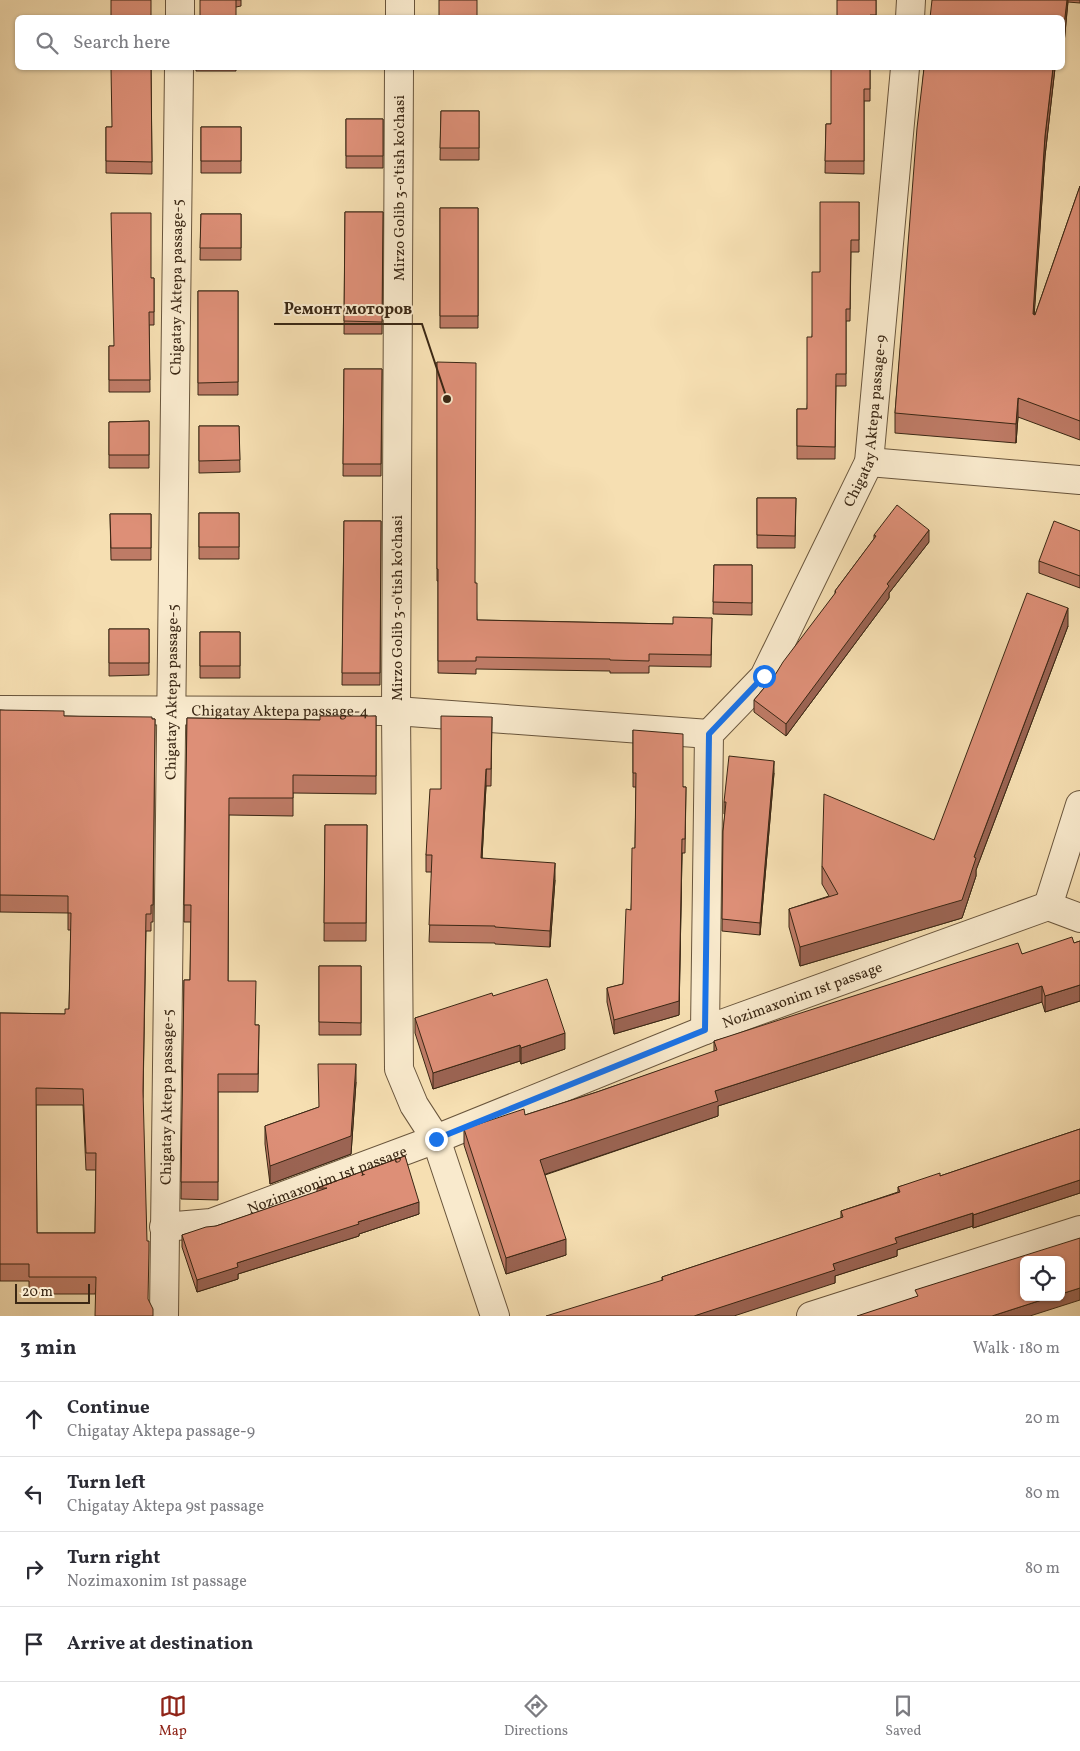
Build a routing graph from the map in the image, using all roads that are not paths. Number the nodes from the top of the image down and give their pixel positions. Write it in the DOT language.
graph roads {
  1 [pos="180,0"];
  2 [pos="400,0"];
  3 [pos="911,0"];
  4 [pos="180,15"];
  5 [pos="400,15"];
  6 [pos="910,15"];
  7 [pos="179,70"];
  8 [pos="399,70"];
  9 [pos="905,70"];
  10 [pos="869,462"];
  11 [pos="1080,480"];
  12 [pos="0,710"];
  13 [pos="172,711"];
  14 [pos="396,711"];
  15 [pos="709,734"];
  16 [pos="1080,805"];
  17 [pos="1048,906"];
  18 [pos="1080,918"];
  19 [pos="705,1030"];
  20 [pos="436,1139"];
  21 [pos="164,1228"];
  22 [pos="1080,1230"];
  23 [pos="164,1316"];
  24 [pos="495,1316"];
  25 [pos="811,1316"];
  1 -- 4 [label="street"];
  2 -- 5 [label="street"];
  3 -- 6 [label="street"];
  7 -- 13 [label="street, Chigatay Aktepa passage-5"];
  8 -- 14 [label="street, Mirzo Golib 3-o'tish ko'chasi"];
  9 -- 10 [label="street, Chigatay Aktepa passage-9"];
  10 -- 11 [label="street"];
  10 -- 15 [label="street, Chigatay Aktepa passage-9"];
  12 -- 13 [label="street, Chigatay Aktepa passage-4"];
  13 -- 14 [label="street, Chigatay Aktepa passage-4"];
  13 -- 21 [label="street, Chigatay Aktepa passage-5"];
  14 -- 15 [label="street, Chigatay Aktepa passage-4"];
  14 -- 20 [label="street, Mirzo Golib 3-o'tish ko'chasi"];
  15 -- 19 [label="street"];
  16 -- 17 [label="street"];
  17 -- 18 [label="street"];
  17 -- 19 [label="street, Nozimaxonim 1st passage"];
  19 -- 20 [label="street, Nozimaxonim 1st passage"];
  20 -- 21 [label="street, Nozimaxonim 1st passage"];
  20 -- 24 [label="street, Mirzo Golib 3-o'tish ko'chasi"];
  21 -- 23 [label="street, Chigatay Aktepa passage-5"];
  22 -- 25 [label="street"];
}
